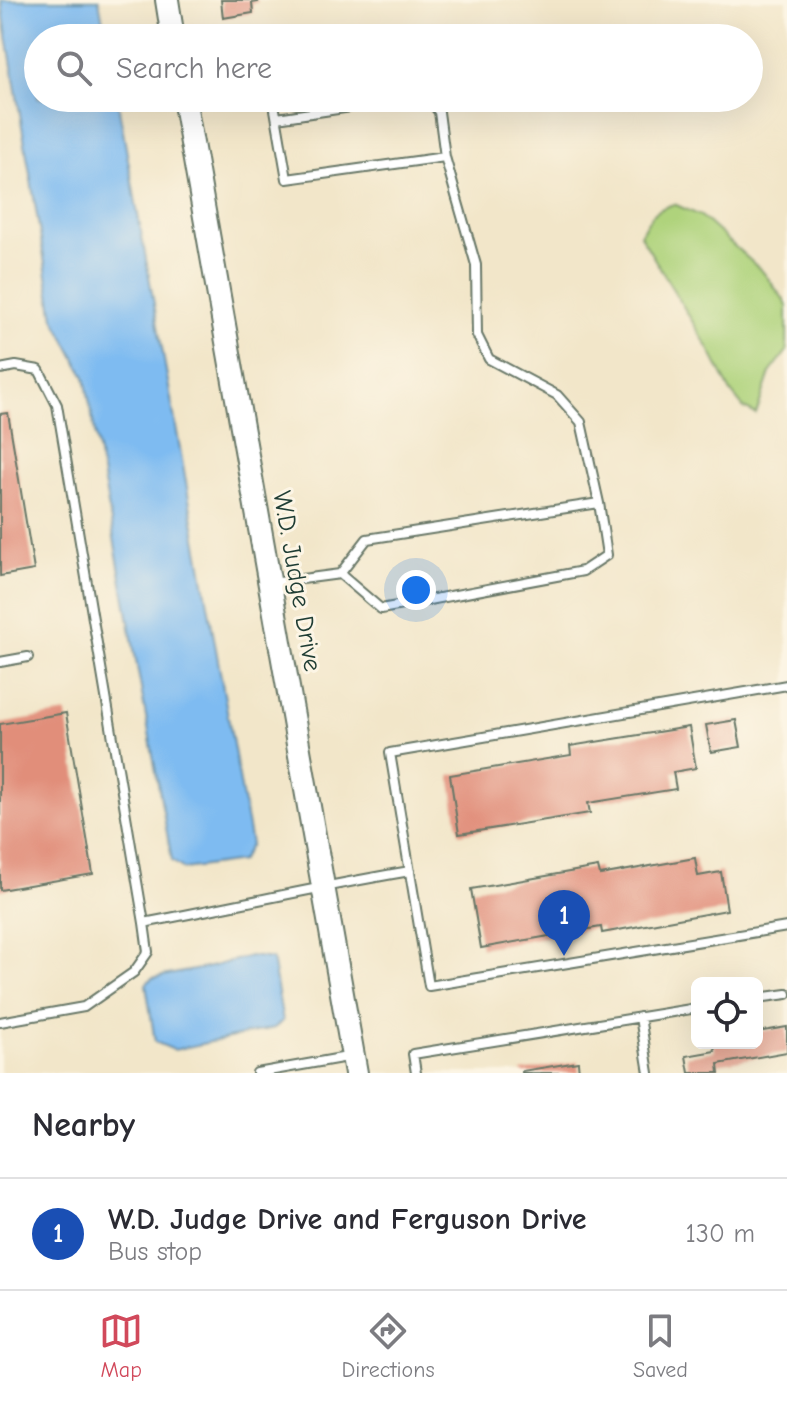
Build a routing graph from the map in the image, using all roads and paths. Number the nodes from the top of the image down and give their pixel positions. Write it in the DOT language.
graph roads {
  1 [pos="167,0"];
  2 [pos="171,24"];
  3 [pos="186,112"];
  4 [pos="276,112"];
  5 [pos="318,112"];
  6 [pos="439,112"];
  7 [pos="277,118"];
  8 [pos="445,157"];
  9 [pos="0,369"];
  10 [pos="599,503"];
  11 [pos="340,574"];
  12 [pos="269,583"];
  13 [pos="28,657"];
  14 [pos="0,662"];
  15 [pos="787,685"];
  16 [pos="410,871"];
  17 [pos="323,885"];
  18 [pos="144,923"];
  19 [pos="787,927"];
  20 [pos="787,994"];
  21 [pos="763,997"];
  22 [pos="691,1009"];
  23 [pos="640,1017"];
  24 [pos="0,1022"];
  25 [pos="355,1065"];
  26 [pos="257,1073"];
  27 [pos="416,1073"];
  28 [pos="649,1073"];
  1 -- 2 [label="street"];
  3 -- 12 [label="street, W.D. Judge Drive"];
  4 -- 7 [label="lane"];
  5 -- 7 [label="lane"];
  6 -- 8 [label="lane"];
  7 -- 8 [label="lane"];
  8 -- 10 [label="lane"];
  9 -- 18 [label="lane"];
  10 -- 11 [label="lane"];
  10 -- 11 [label="lane"];
  11 -- 12 [label="lane"];
  12 -- 17 [label="street, W.D. Judge Drive"];
  13 -- 14 [label="lane"];
  15 -- 16 [label="lane"];
  16 -- 17 [label="lane"];
  16 -- 19 [label="lane"];
  17 -- 18 [label="lane"];
  17 -- 25 [label="street, W.D. Judge Drive"];
  18 -- 24 [label="lane"];
  20 -- 21 [label="lane"];
  22 -- 23 [label="lane"];
  23 -- 27 [label="lane"];
  23 -- 28 [label="lane"];
  25 -- 26 [label="lane"];
}
